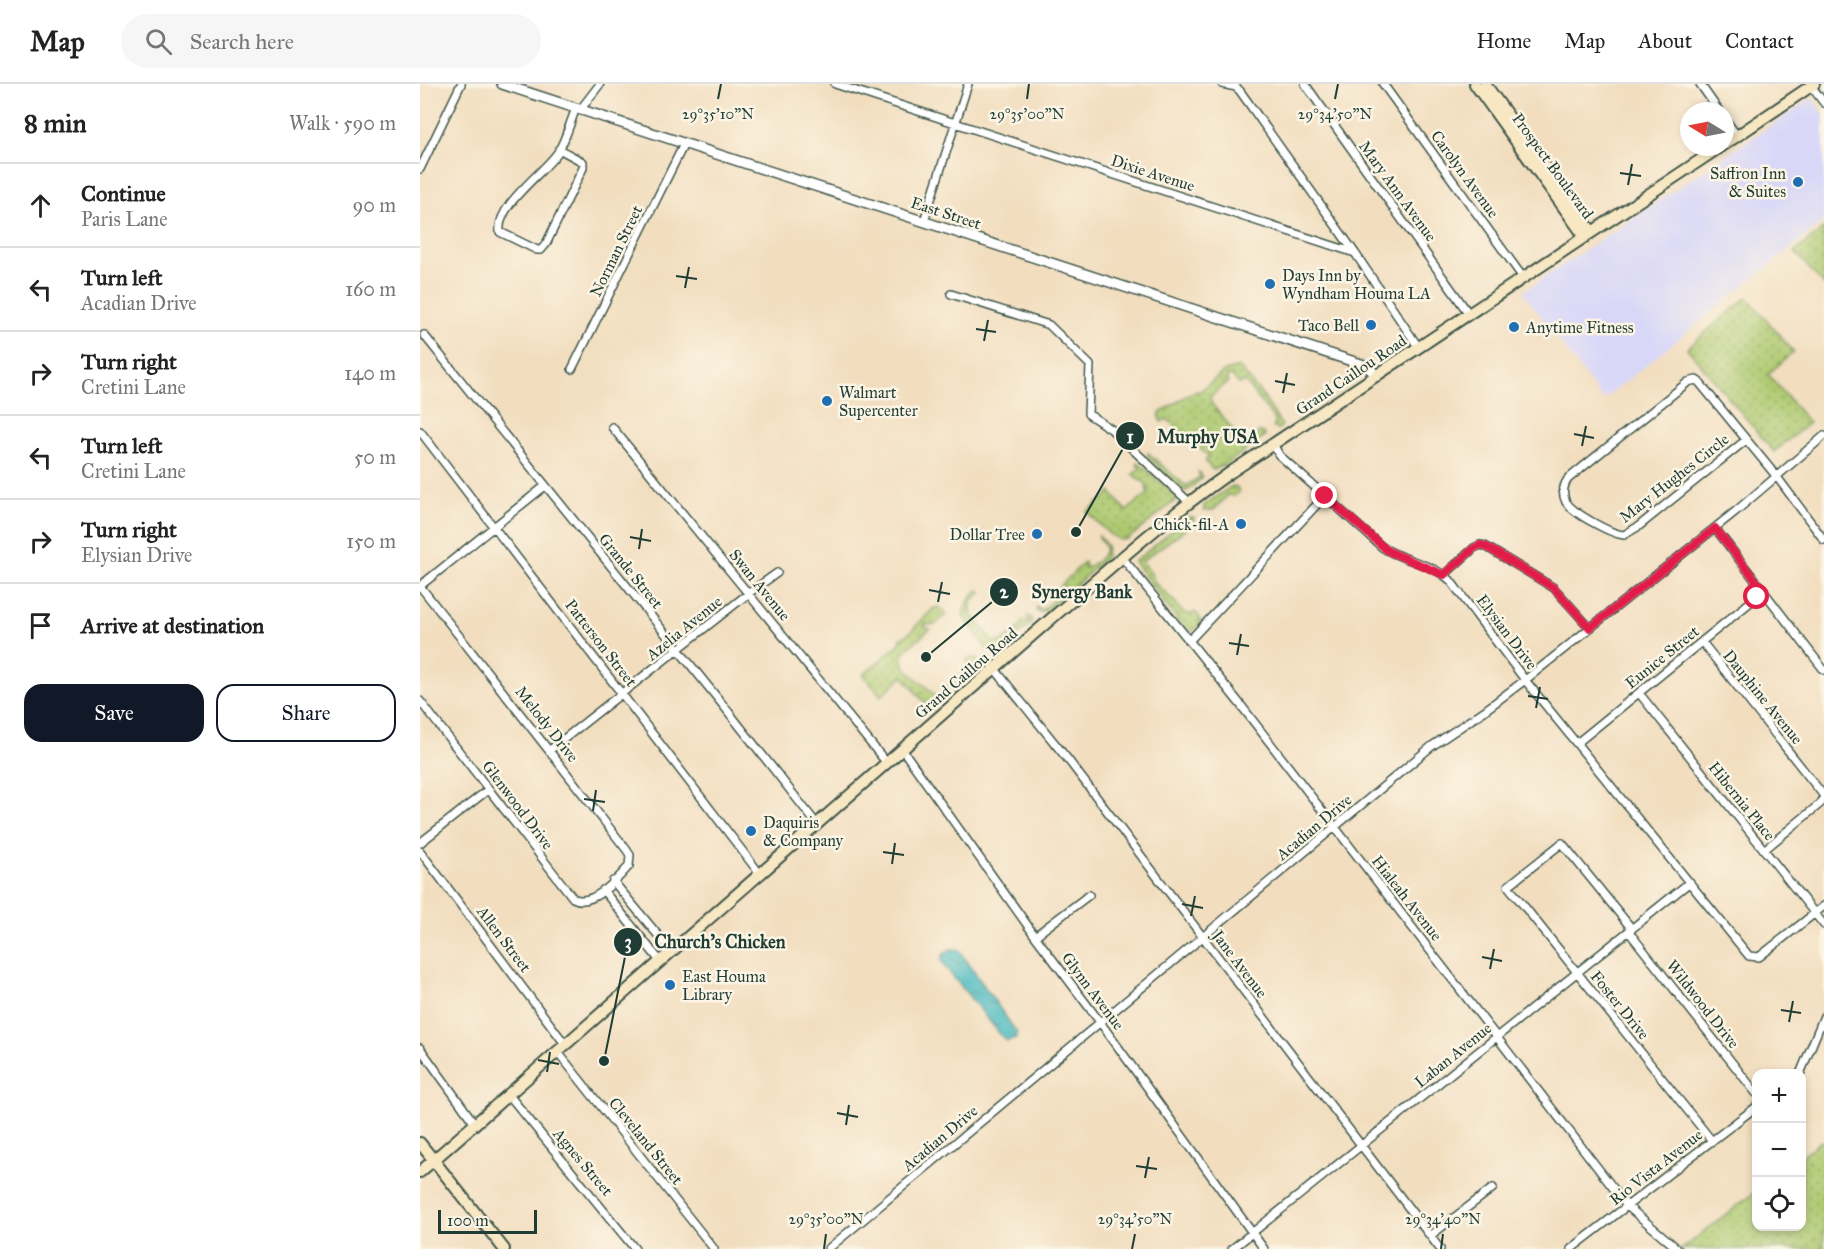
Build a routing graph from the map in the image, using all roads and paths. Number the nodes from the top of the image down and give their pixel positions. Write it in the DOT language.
graph roads {
  1 [pos="461,84"];
  2 [pos="502,84"];
  3 [pos="600,84"];
  4 [pos="835,84"];
  5 [pos="968,84"];
  6 [pos="1222,84"];
  7 [pos="1305,84"];
  8 [pos="1383,84"];
  9 [pos="1475,84"];
  10 [pos="1485,84"];
  11 [pos="1700,84"];
  12 [pos="1813,85"];
  13 [pos="1713,102"];
  14 [pos="1824,103"];
  15 [pos="578,109"];
  16 [pos="955,123"];
  17 [pos="1734,132"];
  18 [pos="1737,136"];
  19 [pos="1734,138"];
  20 [pos="684,144"];
  21 [pos="559,149"];
  22 [pos="1707,156"];
  23 [pos="420,169"];
  24 [pos="924,221"];
  25 [pos="1589,235"];
  26 [pos="1355,253"];
  27 [pos="1524,279"];
  28 [pos="951,294"];
  29 [pos="1469,314"];
  30 [pos="424,335"];
  31 [pos="1419,348"];
  32 [pos="572,369"];
  33 [pos="1377,376"];
  34 [pos="612,427"];
  35 [pos="420,431"];
  36 [pos="1824,436"];
  37 [pos="1746,440"];
  38 [pos="1273,444"];
  39 [pos="1777,477"];
  40 [pos="545,486"];
  41 [pos="1325,496"];
  42 [pos="1189,502"];
  43 [pos="494,527"];
  44 [pos="1715,528"];
  45 [pos="1824,540"];
  46 [pos="1122,557"];
  47 [pos="777,573"];
  48 [pos="1444,575"];
  49 [pos="420,586"];
  50 [pos="1764,591"];
  51 [pos="749,593"];
  52 [pos="1590,628"];
  53 [pos="1190,642"];
  54 [pos="1702,642"];
  55 [pos="678,651"];
  56 [pos="994,668"];
  57 [pos="1824,670"];
  58 [pos="1526,680"];
  59 [pos="622,692"];
  60 [pos="1638,693"];
  61 [pos="420,701"];
  62 [pos="1577,743"];
  63 [pos="902,749"];
  64 [pos="550,750"];
  65 [pos="886,762"];
  66 [pos="489,789"];
  67 [pos="1823,798"];
  68 [pos="816,824"];
  69 [pos="1335,826"];
  70 [pos="420,843"];
  71 [pos="1562,843"];
  72 [pos="1764,850"];
  73 [pos="420,851"];
  74 [pos="760,874"];
  75 [pos="613,881"];
  76 [pos="1690,882"];
  77 [pos="603,890"];
  78 [pos="1089,894"];
  79 [pos="1824,906"];
  80 [pos="1814,913"];
  81 [pos="1824,925"];
  82 [pos="1630,930"];
  83 [pos="1035,936"];
  84 [pos="1203,937"];
  85 [pos="672,952"];
  86 [pos="660,961"];
  87 [pos="1577,973"];
  88 [pos="1824,1016"];
  89 [pos="1100,1022"];
  90 [pos="1497,1037"];
  91 [pos="561,1047"];
  92 [pos="420,1048"];
  93 [pos="1802,1069"];
  94 [pos="1752,1088"];
  95 [pos="508,1094"];
  96 [pos="1752,1110"];
  97 [pos="475,1124"];
  98 [pos="1712,1141"];
  99 [pos="420,1143"];
  100 [pos="1362,1146"];
  101 [pos="434,1160"];
  102 [pos="420,1172"];
  103 [pos="1493,1188"];
  104 [pos="1627,1206"];
  105 [pos="1252,1233"];
  106 [pos="1430,1236"];
  107 [pos="504,1249"];
  108 [pos="635,1249"];
  109 [pos="714,1249"];
  110 [pos="828,1249"];
  111 [pos="1232,1249"];
  112 [pos="1264,1249"];
  113 [pos="1440,1249"];
  114 [pos="1571,1249"];
  115 [pos="1678,1249"];
  1 -- 23 [label="street"];
  2 -- 15 [label="street, East Street"];
  3 -- 15 [label="street"];
  4 -- 16 [label="street, Dixie Avenue"];
  5 -- 16 [label="street"];
  6 -- 26 [label="street"];
  7 -- 29 [label="street, Mary Ann Avenue"];
  8 -- 27 [label="street, Carolyn Avenue"];
  9 -- 25 [label="main road, Prospect Boulevard"];
  10 -- 25 [label="main road, Prospect Boulevard"];
  11 -- 13 [label="street"];
  12 -- 14 [label="street"];
  12 -- 18 [label="main road"];
  15 -- 20 [label="street, East Street"];
  15 -- 21 [label="street"];
  16 -- 24 [label="street"];
  16 -- 26 [label="street, Dixie Avenue"];
  17 -- 18 [label="street"];
  18 -- 19 [label="main road"];
  20 -- 24 [label="street, East Street"];
  20 -- 32 [label="street, Norman Street"];
  21 -- 21 [label="street"];
  22 -- 25 [label="main road, Grand Caillou Road"];
  24 -- 33 [label="street, East Street"];
  25 -- 27 [label="main road, Grand Caillou Road"];
  26 -- 31 [label="street"];
  27 -- 29 [label="main road, Grand Caillou Road"];
  28 -- 42 [label="street"];
  29 -- 31 [label="main road, Grand Caillou Road"];
  30 -- 40 [label="street, Grande Street"];
  31 -- 33 [label="main road, Grand Caillou Road"];
  33 -- 38 [label="main road, Grand Caillou Road"];
  34 -- 51 [label="street, Swan Avenue"];
  35 -- 43 [label="street, Patterson Street"];
  36 -- 39 [label="street, Acadian Drive"];
  37 -- 37 [label="street, Mary Hughes Circle"];
  37 -- 39 [label="street"];
  38 -- 41 [label="street, Elysian Drive"];
  38 -- 42 [label="main road, Grand Caillou Road"];
  39 -- 44 [label="street, Acadian Drive"];
  39 -- 45 [label="street"];
  40 -- 43 [label="street"];
  40 -- 55 [label="street, Grande Street"];
  41 -- 48 [label="street, Elysian Drive"];
  41 -- 53 [label="street"];
  42 -- 46 [label="main road, Grand Caillou Road"];
  43 -- 49 [label="street"];
  43 -- 59 [label="street, Patterson Street"];
  44 -- 50 [label="street"];
  44 -- 52 [label="street, Acadian Drive"];
  46 -- 53 [label="street, Hialeah Avenue"];
  46 -- 56 [label="main road, Grand Caillou Road"];
  47 -- 51 [label="street, Azelia Avenue"];
  48 -- 52 [label="street"];
  48 -- 58 [label="street, Elysian Drive"];
  49 -- 64 [label="street, Melody Drive"];
  50 -- 54 [label="street, Eunice Street"];
  50 -- 57 [label="street"];
  51 -- 55 [label="street, Azelia Avenue"];
  51 -- 65 [label="street, Swan Avenue"];
  52 -- 58 [label="street, Acadian Drive"];
  53 -- 69 [label="street, Hialeah Avenue"];
  54 -- 60 [label="street, Eunice Street"];
  54 -- 67 [label="street, Dauphine Avenue"];
  55 -- 59 [label="street, Azelia Avenue"];
  55 -- 68 [label="street, Grande Street"];
  56 -- 63 [label="main road, Grand Caillou Road"];
  56 -- 84 [label="street, Jane Avenue"];
  58 -- 62 [label="street, Elysian Drive"];
  58 -- 69 [label="street, Acadian Drive"];
  59 -- 64 [label="street, Azelia Avenue"];
  59 -- 74 [label="street, Patterson Street"];
  60 -- 62 [label="street, Eunice Street"];
  60 -- 72 [label="street, Hibernia Place"];
  61 -- 66 [label="street, Glenwood Drive"];
  62 -- 76 [label="street, Elysian Drive"];
  63 -- 65 [label="main road, Grand Caillou Road"];
  63 -- 83 [label="street, Glynn Avenue"];
  64 -- 75 [label="street, Melody Drive"];
  65 -- 68 [label="main road, Grand Caillou Road"];
  66 -- 70 [label="street"];
  66 -- 77 [label="street, Glenwood Drive"];
  67 -- 72 [label="street"];
  68 -- 74 [label="main road, Grand Caillou Road"];
  69 -- 84 [label="street, Acadian Drive"];
  69 -- 90 [label="street, Hialeah Avenue"];
  71 -- 82 [label="street, Wildwood Drive"];
  71 -- 87 [label="street, Foster Drive"];
  72 -- 80 [label="street, Hibernia Place"];
  73 -- 91 [label="street, Allen Street"];
  74 -- 85 [label="main road, Grand Caillou Road"];
  75 -- 77 [label="street, Melody Drive"];
  75 -- 85 [label="street"];
  76 -- 80 [label="street, Elysian Drive"];
  76 -- 82 [label="street, Laban Avenue"];
  77 -- 86 [label="street"];
  78 -- 83 [label="street"];
  79 -- 80 [label="street"];
  80 -- 81 [label="street, Hibernia Place"];
  82 -- 87 [label="street, Laban Avenue"];
  82 -- 94 [label="street, Wildwood Drive"];
  83 -- 89 [label="street, Glynn Avenue"];
  84 -- 89 [label="street, Acadian Drive"];
  84 -- 100 [label="street, Jane Avenue"];
  85 -- 86 [label="main road, Grand Caillou Road"];
  86 -- 91 [label="main road, Grand Caillou Road"];
  87 -- 90 [label="street, Laban Avenue"];
  87 -- 98 [label="street, Foster Drive"];
  88 -- 93 [label="street"];
  89 -- 105 [label="street, Glynn Avenue"];
  89 -- 110 [label="street, Acadian Drive"];
  90 -- 100 [label="street, Laban Avenue"];
  90 -- 104 [label="street, Hialeah Avenue"];
  91 -- 95 [label="main road, Grand Caillou Road"];
  91 -- 109 [label="street, Cleveland Street"];
  92 -- 97 [label="street"];
  95 -- 97 [label="main road, Grand Caillou Road"];
  95 -- 108 [label="street, Agnes Street"];
  96 -- 98 [label="street, Rio Vista Avenue"];
  97 -- 101 [label="main road, Grand Caillou Road"];
  98 -- 104 [label="street, Rio Vista Avenue"];
  99 -- 101 [label="main road"];
  100 -- 105 [label="street, Laban Avenue"];
  100 -- 106 [label="street, Jane Avenue"];
  101 -- 102 [label="main road, Grand Caillou Road"];
  101 -- 107 [label="main road"];
  103 -- 106 [label="street"];
  104 -- 114 [label="street, Rio Vista Avenue"];
  104 -- 115 [label="street, Hialeah Avenue"];
  105 -- 111 [label="street, Laban Avenue"];
  105 -- 112 [label="street, Glynn Avenue"];
  106 -- 113 [label="street, Jane Avenue"];
}
